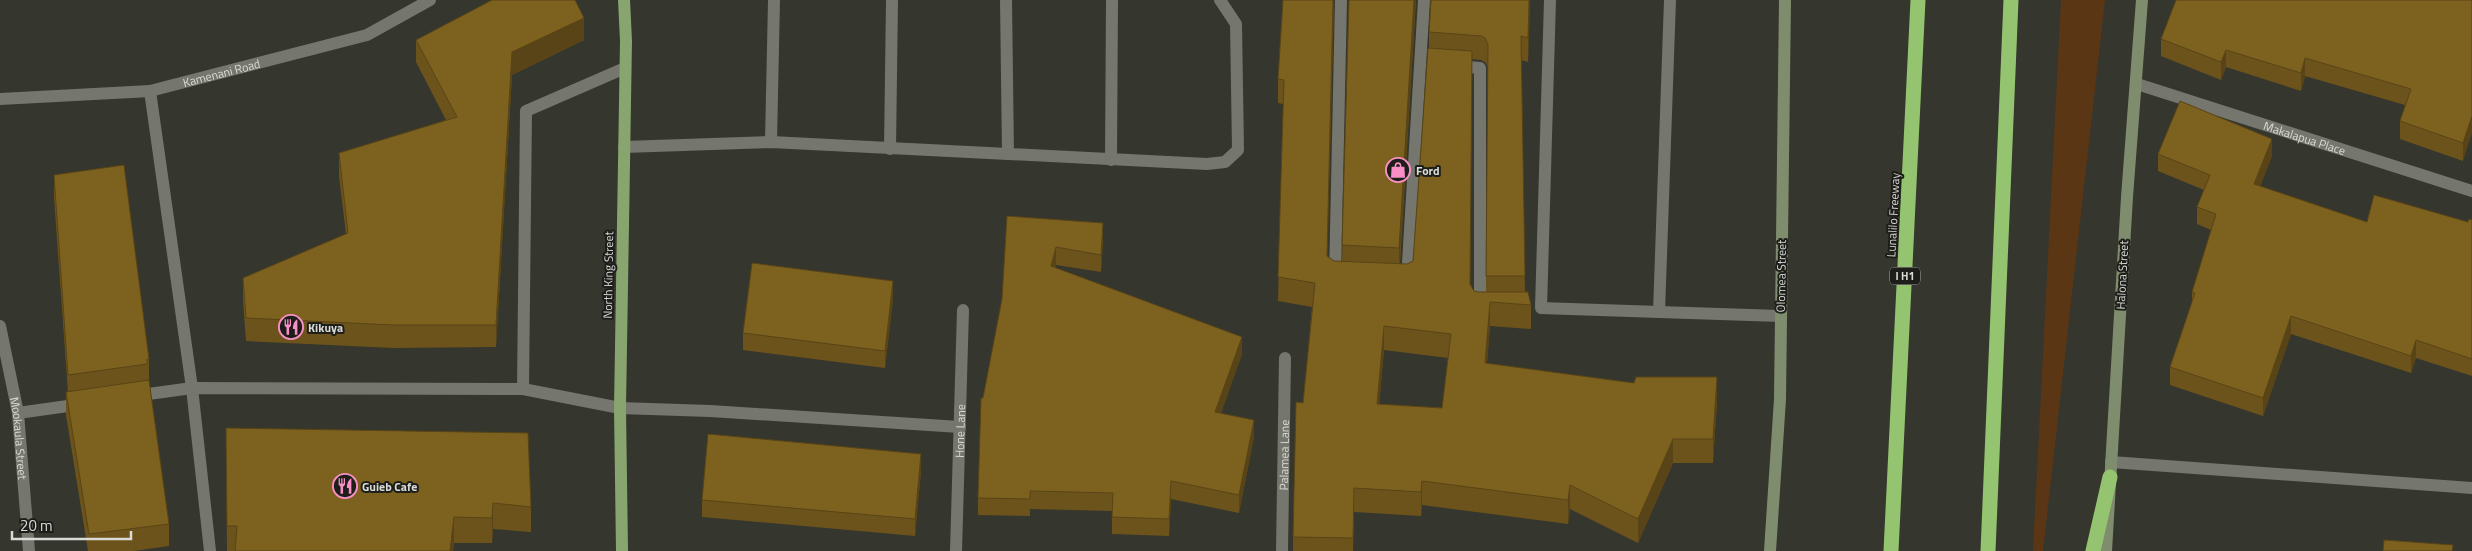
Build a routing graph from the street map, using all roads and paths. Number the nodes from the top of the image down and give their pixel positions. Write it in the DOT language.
graph roads {
  1 [pos="430,0"];
  2 [pos="624,0"];
  3 [pos="774,0"];
  4 [pos="892,0"];
  5 [pos="1006,0"];
  6 [pos="1112,0"];
  7 [pos="1220,0"];
  8 [pos="1341,0"];
  9 [pos="1424,0"];
  10 [pos="1550,0"];
  11 [pos="1670,0"];
  12 [pos="1785,0"];
  13 [pos="1918,0"];
  14 [pos="2011,0"];
  15 [pos="2142,0"];
  16 [pos="1431,64"];
  17 [pos="625,68"];
  18 [pos="2137,84"];
  19 [pos="150,91"];
  20 [pos="0,99"];
  21 [pos="771,142"];
  22 [pos="624,147"];
  23 [pos="890,149"];
  24 [pos="1008,154"];
  25 [pos="1111,160"];
  26 [pos="2472,191"];
  27 [pos="1352,278"];
  28 [pos="1398,280"];
  29 [pos="1525,307"];
  30 [pos="1497,308"];
  31 [pos="1541,308"];
  32 [pos="963,310"];
  33 [pos="1659,312"];
  34 [pos="1780,316"];
  35 [pos="0,326"];
  36 [pos="1285,358"];
  37 [pos="192,388"];
  38 [pos="523,389"];
  39 [pos="124,398"];
  40 [pos="95,402"];
  41 [pos="620,408"];
  42 [pos="18,412"];
  43 [pos="960,427"];
  44 [pos="2112,462"];
  45 [pos="2110,477"];
  46 [pos="2472,488"];
  47 [pos="29,551"];
  48 [pos="210,551"];
  49 [pos="622,551"];
  50 [pos="956,551"];
  51 [pos="1282,551"];
  52 [pos="1770,551"];
  53 [pos="1891,551"];
  54 [pos="1988,551"];
  55 [pos="2093,551"];
  56 [pos="2106,551"];
  1 -- 19 [label="street, Kamenani Road"];
  2 -- 17 [label="main road, North King Street"];
  3 -- 21 [label="street"];
  4 -- 23 [label="street"];
  5 -- 24 [label="street"];
  6 -- 25 [label="street"];
  7 -- 25 [label="street"];
  8 -- 27 [label="street"];
  9 -- 16 [label="street"];
  10 -- 31 [label="street"];
  11 -- 33 [label="street"];
  12 -- 34 [label="main road, Olomea Street"];
  13 -- 53 [label="highway, Lunalilo Freeway / I H1"];
  14 -- 54 [label="highway"];
  15 -- 18 [label="main road, Halona Street"];
  16 -- 28 [label="street"];
  16 -- 30 [label="street"];
  17 -- 22 [label="main road, North King Street"];
  17 -- 38 [label="street"];
  18 -- 26 [label="street, Makalapua Place"];
  18 -- 44 [label="main road, Halona Street"];
  19 -- 20 [label="street, Kamenani Road"];
  19 -- 37 [label="street"];
  21 -- 22 [label="street"];
  21 -- 23 [label="street"];
  22 -- 41 [label="main road, North King Street"];
  23 -- 24 [label="street"];
  24 -- 25 [label="street"];
  29 -- 31 [label="street"];
  31 -- 33 [label="street"];
  32 -- 43 [label="street, Hone Lane"];
  33 -- 34 [label="street"];
  34 -- 52 [label="main road, Olomea Street"];
  35 -- 42 [label="street, Mookaula Street"];
  36 -- 51 [label="street, Palamea Lane"];
  37 -- 38 [label="street"];
  37 -- 39 [label="street"];
  37 -- 48 [label="street"];
  38 -- 41 [label="street"];
  40 -- 42 [label="street"];
  41 -- 43 [label="street"];
  41 -- 49 [label="main road, North King Street"];
  42 -- 47 [label="street, Mookaula Street"];
  43 -- 50 [label="street, Hone Lane"];
  44 -- 45 [label="main road, Halona Street"];
  44 -- 46 [label="street"];
  45 -- 55 [label="highway"];
  45 -- 56 [label="main road, Halona Street"];
}
